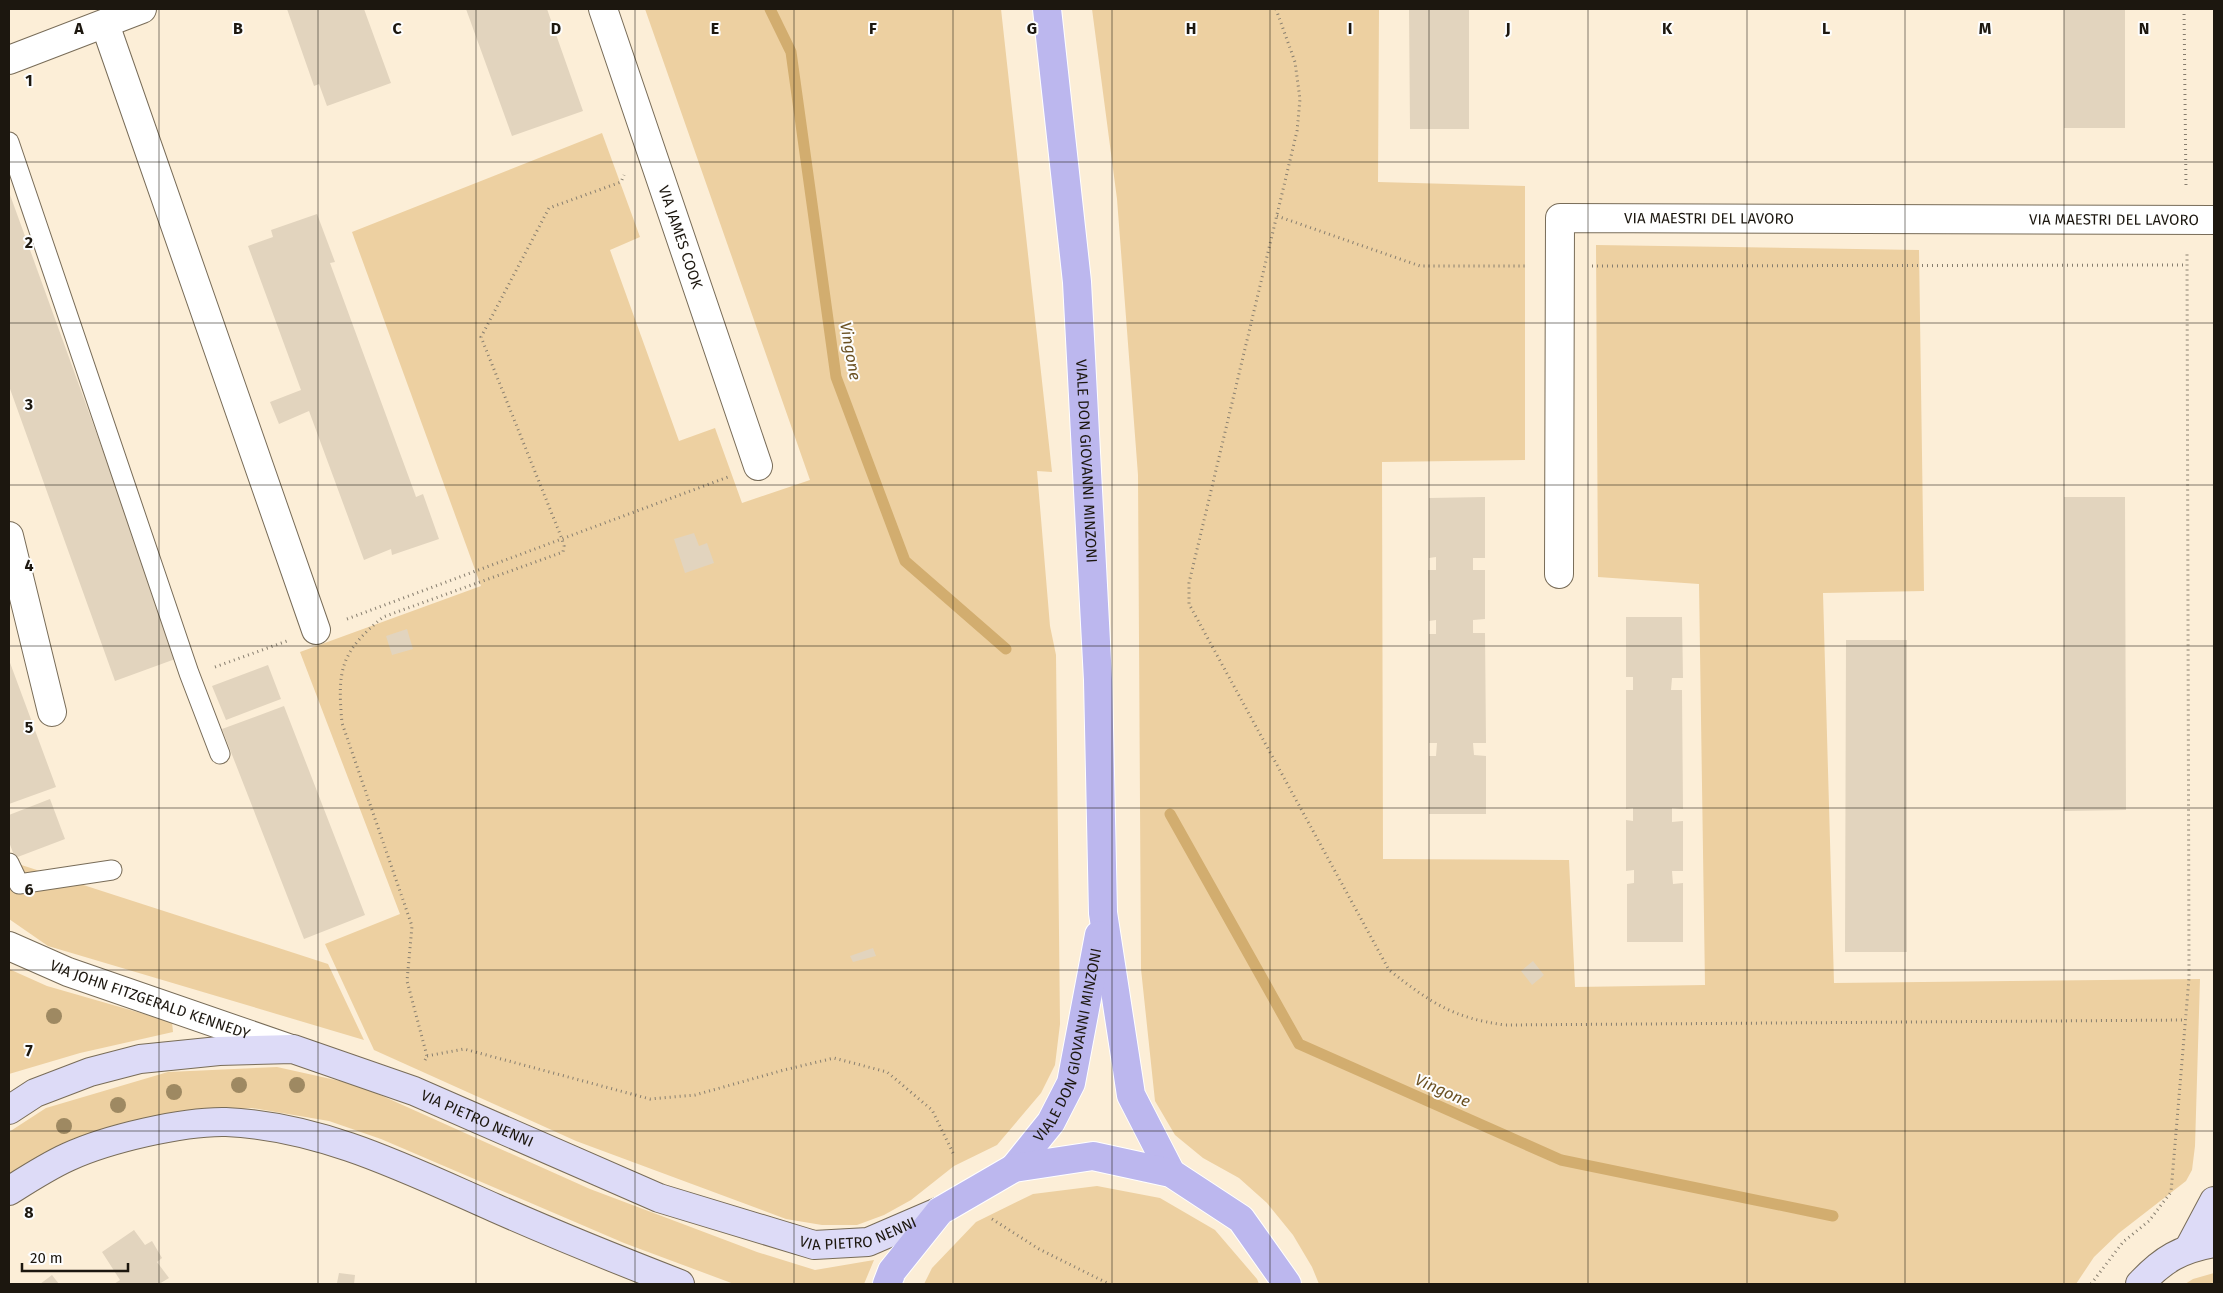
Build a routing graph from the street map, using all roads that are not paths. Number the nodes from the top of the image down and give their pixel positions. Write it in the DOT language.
graph roads {
  1 [pos="142,9"];
  2 [pos="602,9"];
  3 [pos="1047,9"];
  4 [pos="105,24"];
  5 [pos="9,60"];
  6 [pos="9,142"];
  7 [pos="2214,220"];
  8 [pos="758,466"];
  9 [pos="9,537"];
  10 [pos="1559,574"];
  11 [pos="316,630"];
  12 [pos="52,712"];
  13 [pos="220,754"];
  14 [pos="9,863"];
  15 [pos="112,870"];
  16 [pos="1103,913"];
  17 [pos="9,946"];
  18 [pos="292,1049"];
  19 [pos="9,1110"];
  20 [pos="1014,1168"];
  21 [pos="1171,1173"];
  22 [pos="9,1190"];
  23 [pos="2214,1201"];
  24 [pos="940,1211"];
  25 [pos="2201,1245"];
  26 [pos="680,1284"];
  27 [pos="887,1284"];
  28 [pos="1287,1284"];
  29 [pos="2140,1284"];
  1 -- 4 [label="street"];
  2 -- 8 [label="street, VIA JAMES COOK"];
  3 -- 16 [label="main road, VIALE DON GIOVANNI MINZONI"];
  4 -- 5 [label="street"];
  4 -- 11 [label="street"];
  6 -- 13 [label="lane"];
  7 -- 10 [label="street, VIA MAESTRI DEL LAVORO"];
  9 -- 12 [label="street"];
  14 -- 15 [label="lane"];
  16 -- 20 [label="main road, VIALE DON GIOVANNI MINZONI"];
  16 -- 21 [label="main road, VIALE DON GIOVANNI MINZONI"];
  17 -- 18 [label="street, VIA JOHN FITZGERALD KENNEDY"];
  18 -- 19 [label="street, VIA PIETRO NENNI"];
  18 -- 24 [label="street, VIA PIETRO NENNI"];
  20 -- 21 [label="main road"];
  20 -- 24 [label="main road"];
  21 -- 28 [label="main road"];
  22 -- 26 [label="street"];
  23 -- 25 [label="street"];
  24 -- 27 [label="main road"];
  25 -- 29 [label="street"];
}
